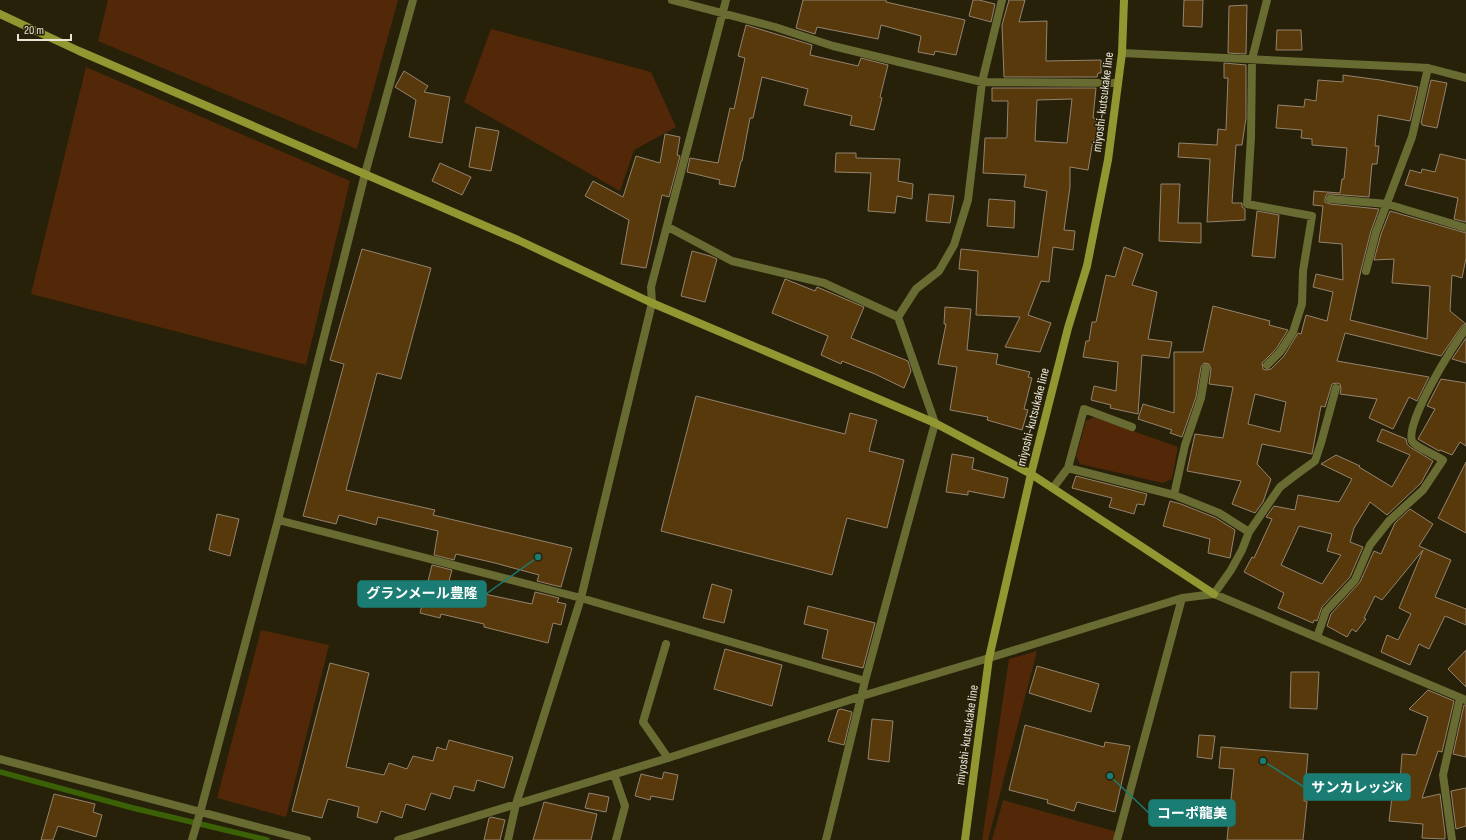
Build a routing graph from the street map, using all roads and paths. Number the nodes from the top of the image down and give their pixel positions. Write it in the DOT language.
graph roads {
  1 [pos="413,0"];
  2 [pos="672,0"];
  3 [pos="726,0"];
  4 [pos="1002,0"];
  5 [pos="1124,0"];
  6 [pos="1268,0"];
  7 [pos="0,14"];
  8 [pos="722,14"];
  9 [pos="1122,52"];
  10 [pos="1252,59"];
  11 [pos="1428,68"];
  12 [pos="1466,78"];
  13 [pos="982,82"];
  14 [pos="1118,83"];
  15 [pos="365,174"];
  16 [pos="1330,200"];
  17 [pos="1387,204"];
  18 [pos="668,227"];
  19 [pos="1466,228"];
  20 [pos="1366,271"];
  21 [pos="652,303"];
  22 [pos="898,317"];
  23 [pos="1466,329"];
  24 [pos="1267,366"];
  25 [pos="1206,368"];
  26 [pos="1336,388"];
  27 [pos="935,423"];
  28 [pos="1132,427"];
  29 [pos="1068,468"];
  30 [pos="1031,474"];
  31 [pos="1053,488"];
  32 [pos="1174,495"];
  33 [pos="278,520"];
  34 [pos="1248,532"];
  35 [pos="1214,594"];
  36 [pos="581,598"];
  37 [pos="1182,598"];
  38 [pos="1317,638"];
  39 [pos="666,644"];
  40 [pos="989,658"];
  41 [pos="865,681"];
  42 [pos="862,696"];
  43 [pos="1463,699"];
  44 [pos="668,758"];
  45 [pos="0,759"];
  46 [pos="614,774"];
  47 [pos="516,804"];
  48 [pos="200,813"];
  49 [pos="192,840"];
  50 [pos="307,840"];
  51 [pos="398,840"];
  52 [pos="508,840"];
  53 [pos="616,840"];
  54 [pos="826,840"];
  55 [pos="965,840"];
  56 [pos="1117,840"];
  57 [pos="1452,840"];
  1 -- 15 [label="street"];
  2 -- 8 [label="street"];
  3 -- 8 [label="street"];
  4 -- 13 [label="street"];
  5 -- 9 [label="street, miyoshi-kutsukake line"];
  6 -- 10 [label="street"];
  7 -- 15 [label="street"];
  8 -- 13 [label="street"];
  8 -- 18 [label="street"];
  9 -- 10 [label="street"];
  9 -- 14 [label="street, miyoshi-kutsukake line"];
  10 -- 11 [label="street"];
  10 -- 24 [label="street"];
  11 -- 12 [label="street"];
  11 -- 17 [label="street"];
  13 -- 14 [label="street"];
  13 -- 22 [label="street"];
  14 -- 30 [label="street, miyoshi-kutsukake line"];
  15 -- 21 [label="street"];
  15 -- 33 [label="street"];
  16 -- 17 [label="street"];
  17 -- 19 [label="street"];
  17 -- 20 [label="street"];
  18 -- 21 [label="street"];
  18 -- 22 [label="street"];
  21 -- 27 [label="street"];
  21 -- 36 [label="street"];
  22 -- 27 [label="street"];
  23 -- 38 [label="street"];
  25 -- 32 [label="street"];
  26 -- 34 [label="street"];
  27 -- 30 [label="street"];
  27 -- 41 [label="street"];
  28 -- 29 [label="street"];
  29 -- 31 [label="street"];
  29 -- 32 [label="street"];
  30 -- 31 [label="street"];
  30 -- 40 [label="street, miyoshi-kutsukake line"];
  31 -- 35 [label="street"];
  32 -- 34 [label="street"];
  33 -- 36 [label="street"];
  33 -- 48 [label="street"];
  34 -- 35 [label="street"];
  35 -- 37 [label="street"];
  35 -- 38 [label="street"];
  36 -- 41 [label="street"];
  36 -- 47 [label="street"];
  37 -- 40 [label="street"];
  37 -- 56 [label="street"];
  38 -- 43 [label="street"];
  39 -- 44 [label="street"];
  40 -- 42 [label="street"];
  40 -- 55 [label="street, miyoshi-kutsukake line"];
  41 -- 42 [label="street"];
  42 -- 44 [label="street"];
  42 -- 54 [label="street"];
  43 -- 57 [label="street"];
  44 -- 46 [label="street"];
  45 -- 48 [label="street"];
  46 -- 47 [label="street"];
  46 -- 53 [label="street"];
  47 -- 51 [label="street"];
  47 -- 52 [label="street"];
  48 -- 49 [label="street"];
  48 -- 50 [label="street"];
}
